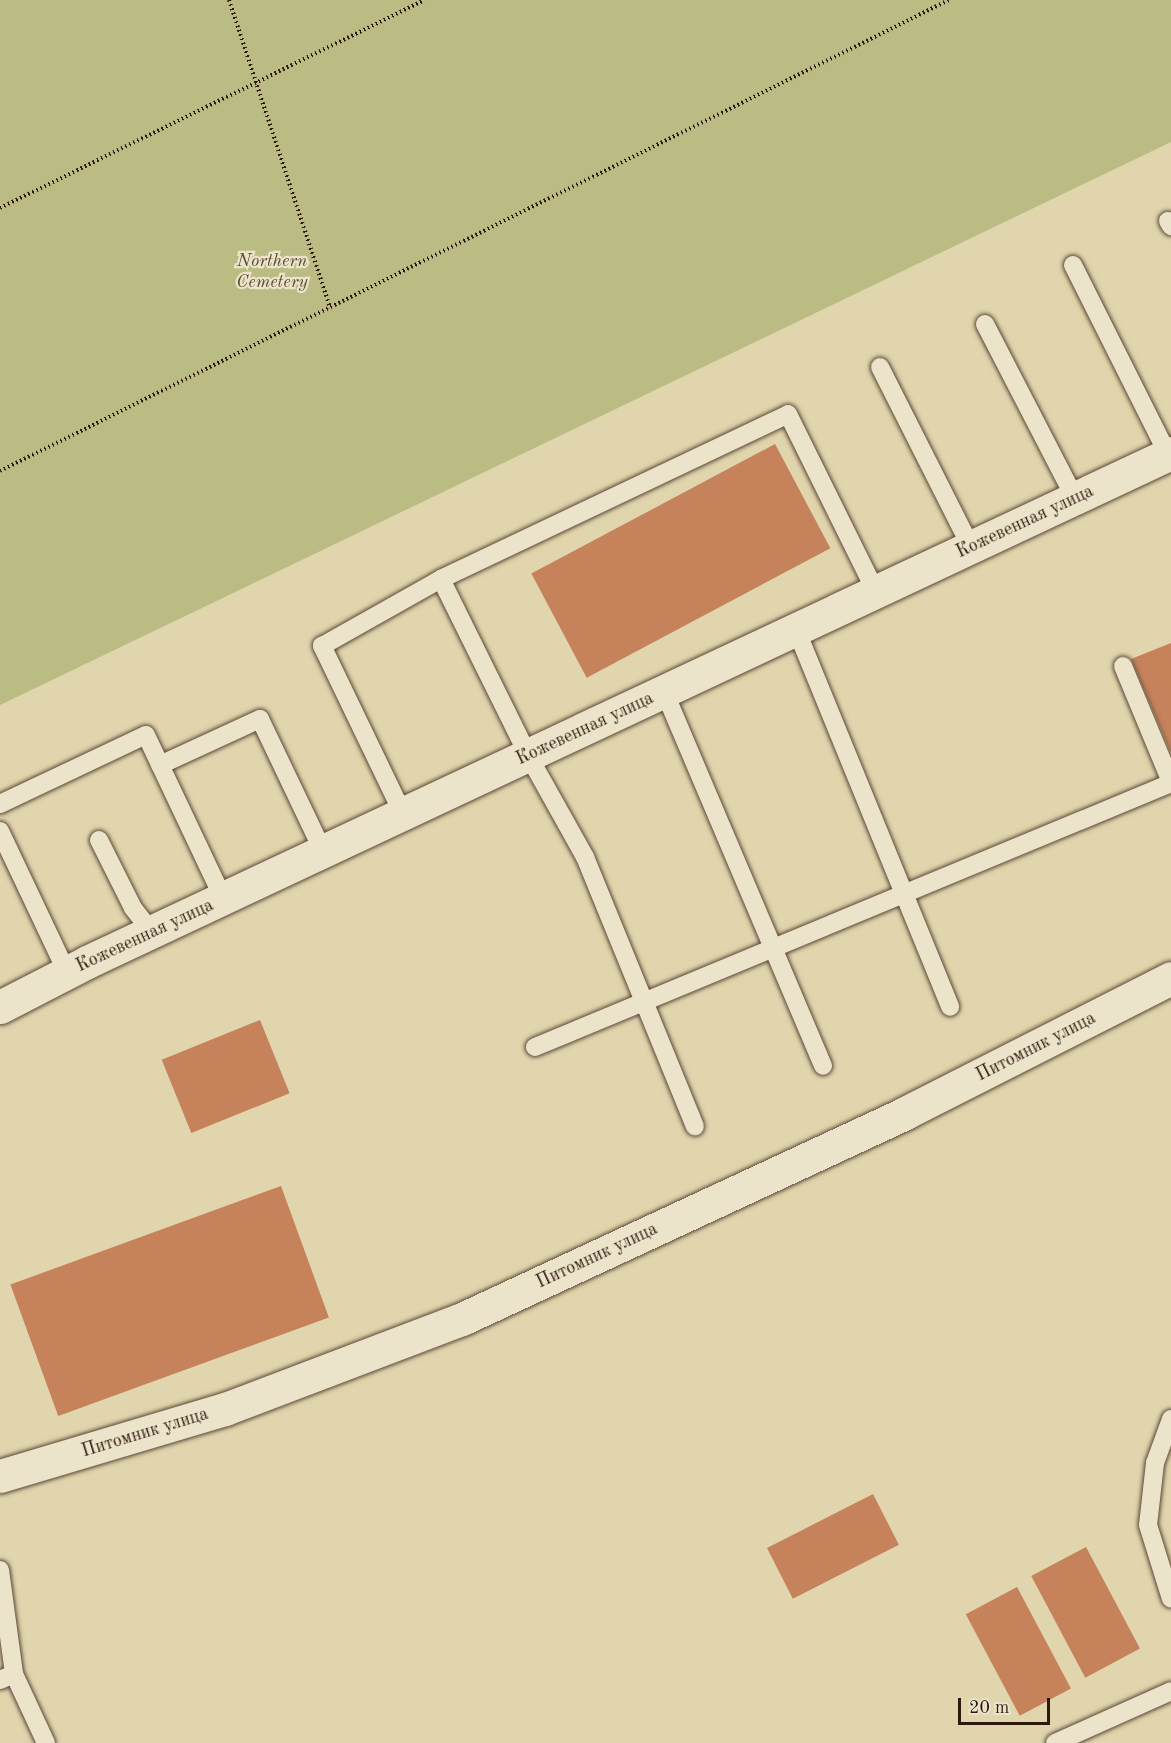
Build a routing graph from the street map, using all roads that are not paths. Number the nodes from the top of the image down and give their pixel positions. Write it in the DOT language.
graph roads {
  1 [pos="1073,265"];
  2 [pos="985,324"];
  3 [pos="880,367"];
  4 [pos="1169,454"];
  5 [pos="1075,498"];
  6 [pos="971,547"];
  7 [pos="441,579"];
  8 [pos="876,592"];
  9 [pos="796,629"];
  10 [pos="1123,666"];
  11 [pos="664,691"];
  12 [pos="528,755"];
  13 [pos="160,765"];
  14 [pos="1171,783"];
  15 [pos="0,804"];
  16 [pos="403,814"];
  17 [pos="0,831"];
  18 [pos="99,840"];
  19 [pos="323,851"];
  20 [pos="903,895"];
  21 [pos="223,898"];
  22 [pos="152,932"];
  23 [pos="774,949"];
  24 [pos="67,973"];
  25 [pos="1171,978"];
  26 [pos="646,1001"];
  27 [pos="0,1007"];
  28 [pos="950,1007"];
  29 [pos="535,1047"];
  30 [pos="823,1066"];
  31 [pos="695,1126"];
  32 [pos="1171,1419"];
  33 [pos="0,1476"];
  34 [pos="0,1570"];
  35 [pos="1171,1599"];
  36 [pos="7,1677"];
  37 [pos="1171,1691"];
  38 [pos="46,1743"];
  39 [pos="1055,1743"];
  1 -- 4 [label="lane"];
  2 -- 5 [label="lane"];
  3 -- 6 [label="lane"];
  4 -- 5 [label="street, Кожевенная улица"];
  5 -- 6 [label="street, Кожевенная улица"];
  6 -- 8 [label="street, Кожевенная улица"];
  7 -- 8 [label="lane"];
  7 -- 12 [label="lane"];
  7 -- 16 [label="lane"];
  8 -- 9 [label="street, Кожевенная улица"];
  9 -- 11 [label="street, Кожевенная улица"];
  9 -- 20 [label="lane"];
  10 -- 14 [label="lane"];
  11 -- 12 [label="street, Кожевенная улица"];
  11 -- 23 [label="lane"];
  12 -- 16 [label="street, Кожевенная улица"];
  12 -- 26 [label="lane"];
  13 -- 15 [label="lane"];
  13 -- 19 [label="lane"];
  13 -- 21 [label="lane"];
  14 -- 20 [label="lane"];
  16 -- 19 [label="street, Кожевенная улица"];
  17 -- 24 [label="lane"];
  18 -- 22 [label="lane"];
  19 -- 21 [label="street, Кожевенная улица"];
  20 -- 23 [label="lane"];
  20 -- 28 [label="lane"];
  21 -- 22 [label="street, Кожевенная улица"];
  22 -- 24 [label="street, Кожевенная улица"];
  23 -- 26 [label="lane"];
  23 -- 30 [label="lane"];
  24 -- 27 [label="street, Кожевенная улица"];
  25 -- 33 [label="street, Питомник улица"];
  26 -- 29 [label="lane"];
  26 -- 31 [label="lane"];
  32 -- 35 [label="lane"];
  34 -- 36 [label="lane"];
  36 -- 38 [label="lane"];
  37 -- 39 [label="lane"];
}
